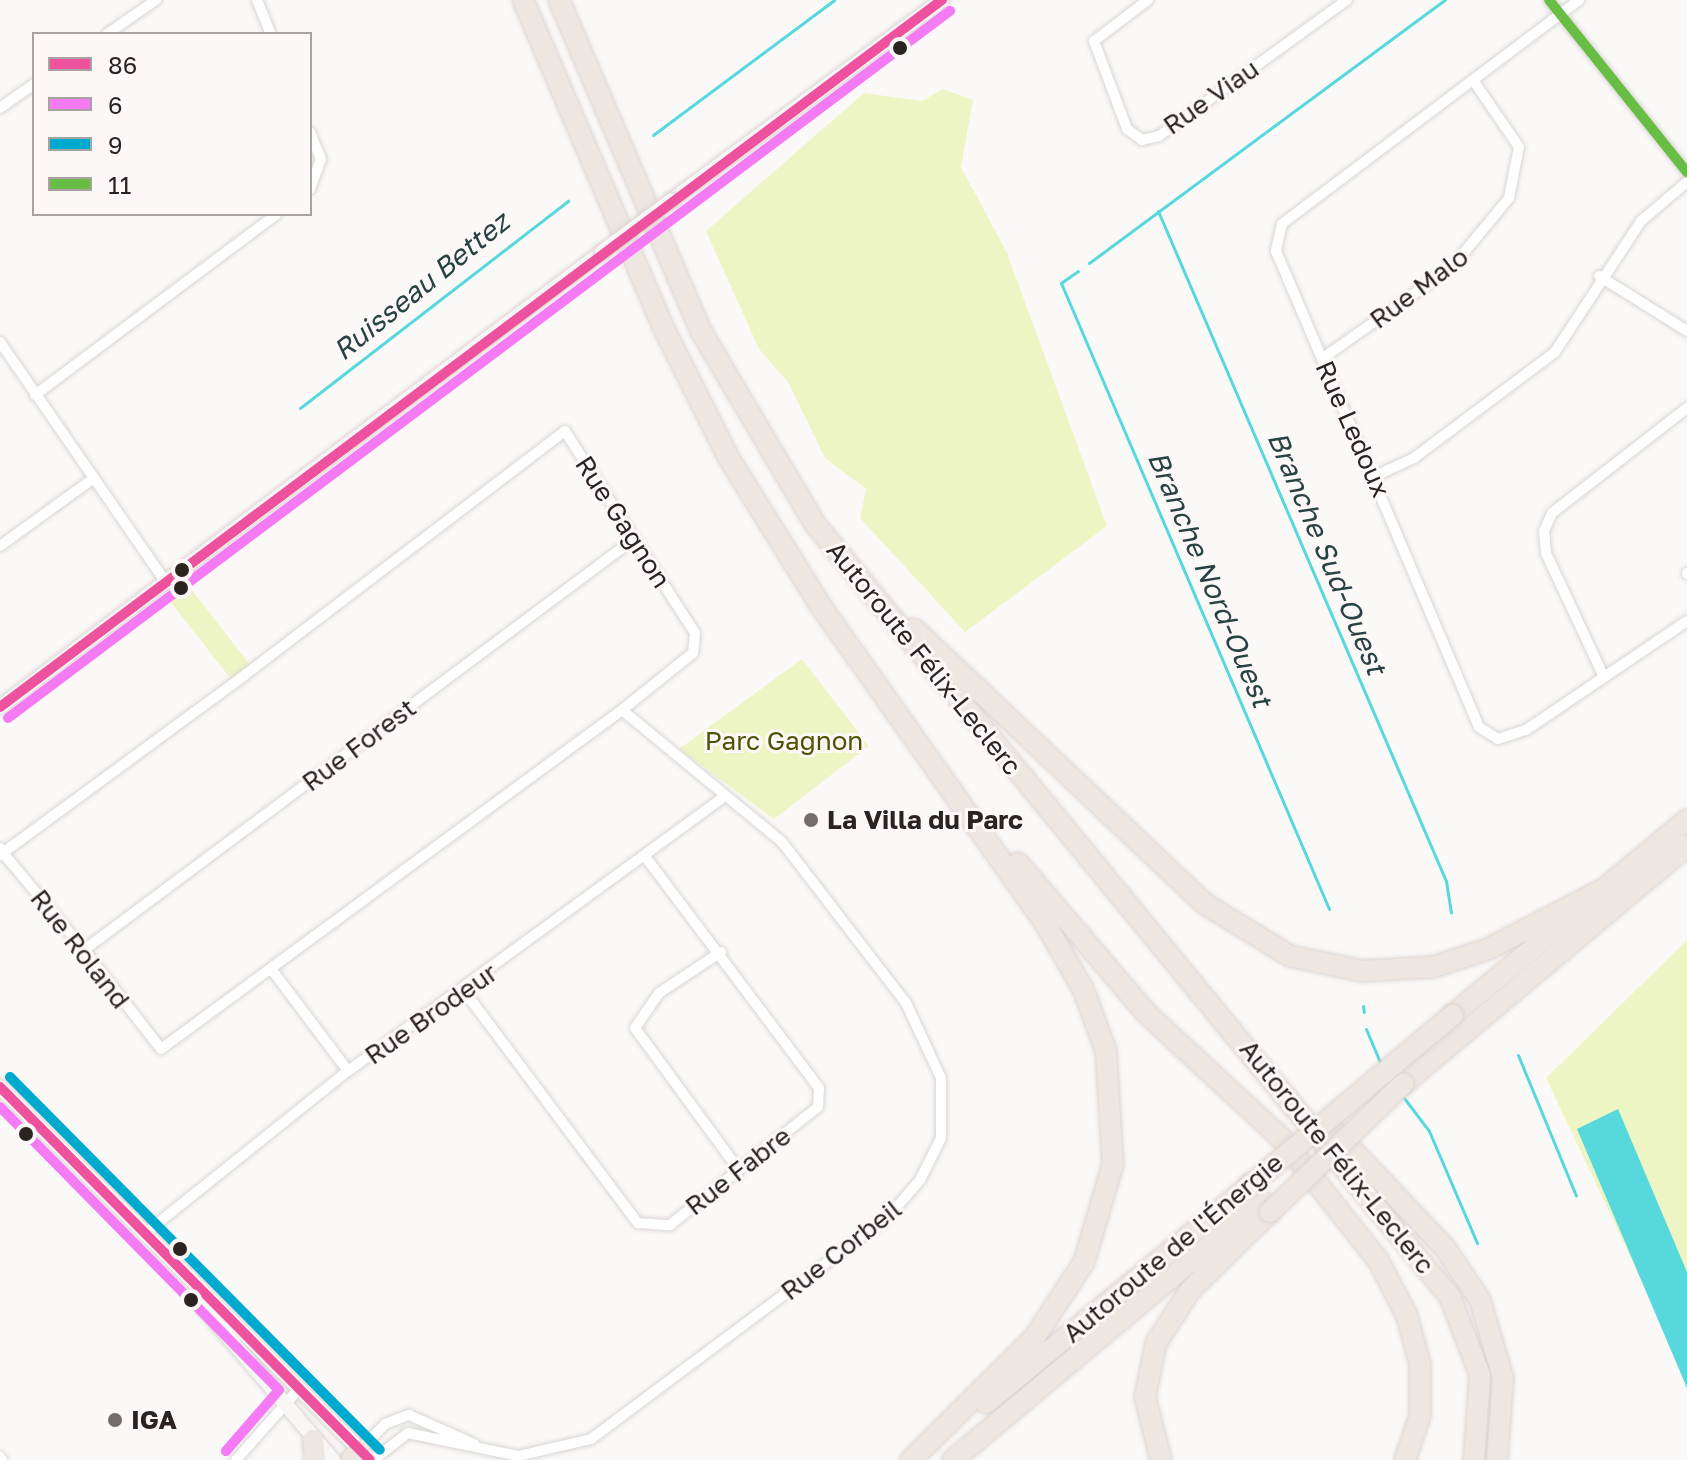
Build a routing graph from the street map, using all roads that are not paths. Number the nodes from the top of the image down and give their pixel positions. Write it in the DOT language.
graph roads {
  1 [pos="156,0"];
  2 [pos="257,0"];
  3 [pos="523,0"];
  4 [pos="559,0"];
  5 [pos="942,0"];
  6 [pos="1148,0"];
  7 [pos="1347,0"];
  8 [pos="1549,0"];
  9 [pos="1579,0"];
  10 [pos="927,3"];
  11 [pos="1560,13"];
  12 [pos="110,32"];
  13 [pos="270,32"];
  14 [pos="1473,80"];
  15 [pos="32,85"];
  16 [pos="0,108"];
  17 [pos="312,137"];
  18 [pos="1687,172"];
  19 [pos="1687,182"];
  20 [pos="312,184"];
  21 [pos="274,216"];
  22 [pos="1599,276"];
  23 [pos="1687,331"];
  24 [pos="0,342"];
  25 [pos="1323,358"];
  26 [pos="35,395"];
  27 [pos="1687,408"];
  28 [pos="1375,476"];
  29 [pos="94,478"];
  30 [pos="815,524"];
  31 [pos="634,539"];
  32 [pos="0,546"];
  33 [pos="165,581"];
  34 [pos="1687,621"];
  35 [pos="1604,677"];
  36 [pos="0,707"];
  37 [pos="622,710"];
  38 [pos="951,784"];
  39 [pos="723,798"];
  40 [pos="1687,820"];
  41 [pos="1687,846"];
  42 [pos="1,852"];
  43 [pos="646,858"];
  44 [pos="1111,884"];
  45 [pos="1606,888"];
  46 [pos="84,950"];
  47 [pos="721,952"];
  48 [pos="272,970"];
  49 [pos="465,992"];
  50 [pos="1460,1023"];
  51 [pos="161,1049"];
  52 [pos="348,1071"];
  53 [pos="0,1087"];
  54 [pos="739,1170"];
  55 [pos="1260,1200"];
  56 [pos="143,1235"];
  57 [pos="177,1272"];
  58 [pos="298,1390"];
  59 [pos="283,1406"];
  60 [pos="314,1450"];
  61 [pos="487,1451"];
  62 [pos="363,1457"];
  63 [pos="236,1460"];
  64 [pos="333,1460"];
  65 [pos="914,1460"];
  66 [pos="953,1460"];
  67 [pos="1161,1460"];
  68 [pos="1405,1460"];
  69 [pos="1474,1460"];
  70 [pos="1497,1460"];
  1 -- 12 [label="street"];
  2 -- 13 [label="street"];
  3 -- 38 [label="highway, Autoroute Félix-Leclerc"];
  4 -- 30 [label="highway, Autoroute Félix-Leclerc"];
  5 -- 10 [label="street"];
  6 -- 7 [label="street, Rue Viau"];
  8 -- 11 [label="street"];
  9 -- 11 [label="street, Rue Ledoux"];
  10 -- 33 [label="street, bridge"];
  11 -- 14 [label="street, Rue Ledoux"];
  11 -- 18 [label="street"];
  14 -- 25 [label="street, Rue Malo"];
  14 -- 25 [label="street, Rue Ledoux"];
  15 -- 16 [label="street"];
  17 -- 20 [label="street"];
  19 -- 22 [label="street"];
  21 -- 26 [label="street"];
  22 -- 23 [label="street"];
  22 -- 28 [label="street"];
  24 -- 26 [label="street"];
  25 -- 28 [label="street, Rue Ledoux"];
  26 -- 29 [label="street"];
  27 -- 35 [label="street"];
  28 -- 35 [label="street, Rue Ledoux"];
  29 -- 32 [label="street"];
  29 -- 33 [label="street"];
  30 -- 44 [label="highway, Autoroute Félix-Leclerc"];
  30 -- 45 [label="highway"];
  31 -- 37 [label="street, Rue Gagnon"];
  31 -- 42 [label="street, Rue Gagnon"];
  31 -- 46 [label="street, Rue Forest"];
  33 -- 36 [label="street"];
  34 -- 35 [label="street, Rue Ledoux"];
  37 -- 39 [label="street, Rue Corbeil"];
  37 -- 48 [label="street, Rue Gagnon"];
  38 -- 65 [label="highway, Autoroute Félix-Leclerc"];
  38 -- 68 [label="highway"];
  39 -- 43 [label="street, Rue Brodeur"];
  39 -- 61 [label="street, Rue Corbeil"];
  40 -- 45 [label="highway, Autoroute de l'Énergie"];
  41 -- 50 [label="highway, Autoroute de l'Énergie"];
  42 -- 46 [label="street, Rue Roland"];
  43 -- 47 [label="street, Rue Fabre"];
  43 -- 49 [label="street, Rue Brodeur"];
  44 -- 69 [label="highway, Autoroute Félix-Leclerc"];
  44 -- 70 [label="highway"];
  45 -- 50 [label="highway, Autoroute de l'Énergie"];
  46 -- 51 [label="street, Rue Roland"];
  47 -- 54 [label="street, Rue Fabre"];
  47 -- 54 [label="street"];
  48 -- 51 [label="street, Rue Gagnon"];
  48 -- 52 [label="street"];
  49 -- 52 [label="street, Rue Brodeur"];
  49 -- 54 [label="street, Rue Fabre"];
  50 -- 55 [label="highway, Autoroute de l'Énergie, bridge"];
  50 -- 55 [label="highway, Autoroute de l'Énergie, bridge"];
  52 -- 56 [label="street, Rue Brodeur"];
  53 -- 56 [label="street"];
  55 -- 65 [label="highway, Autoroute de l'Énergie"];
  55 -- 66 [label="highway, Autoroute de l'Énergie"];
  55 -- 67 [label="highway"];
  56 -- 57 [label="street"];
  57 -- 58 [label="street"];
  57 -- 59 [label="street"];
  58 -- 59 [label="street"];
  58 -- 62 [label="street"];
  59 -- 60 [label="street"];
  59 -- 63 [label="street"];
  60 -- 64 [label="street"];
  61 -- 62 [label="street, Rue Corbeil"];
  61 -- 62 [label="street, Rue Corbeil"];
}
